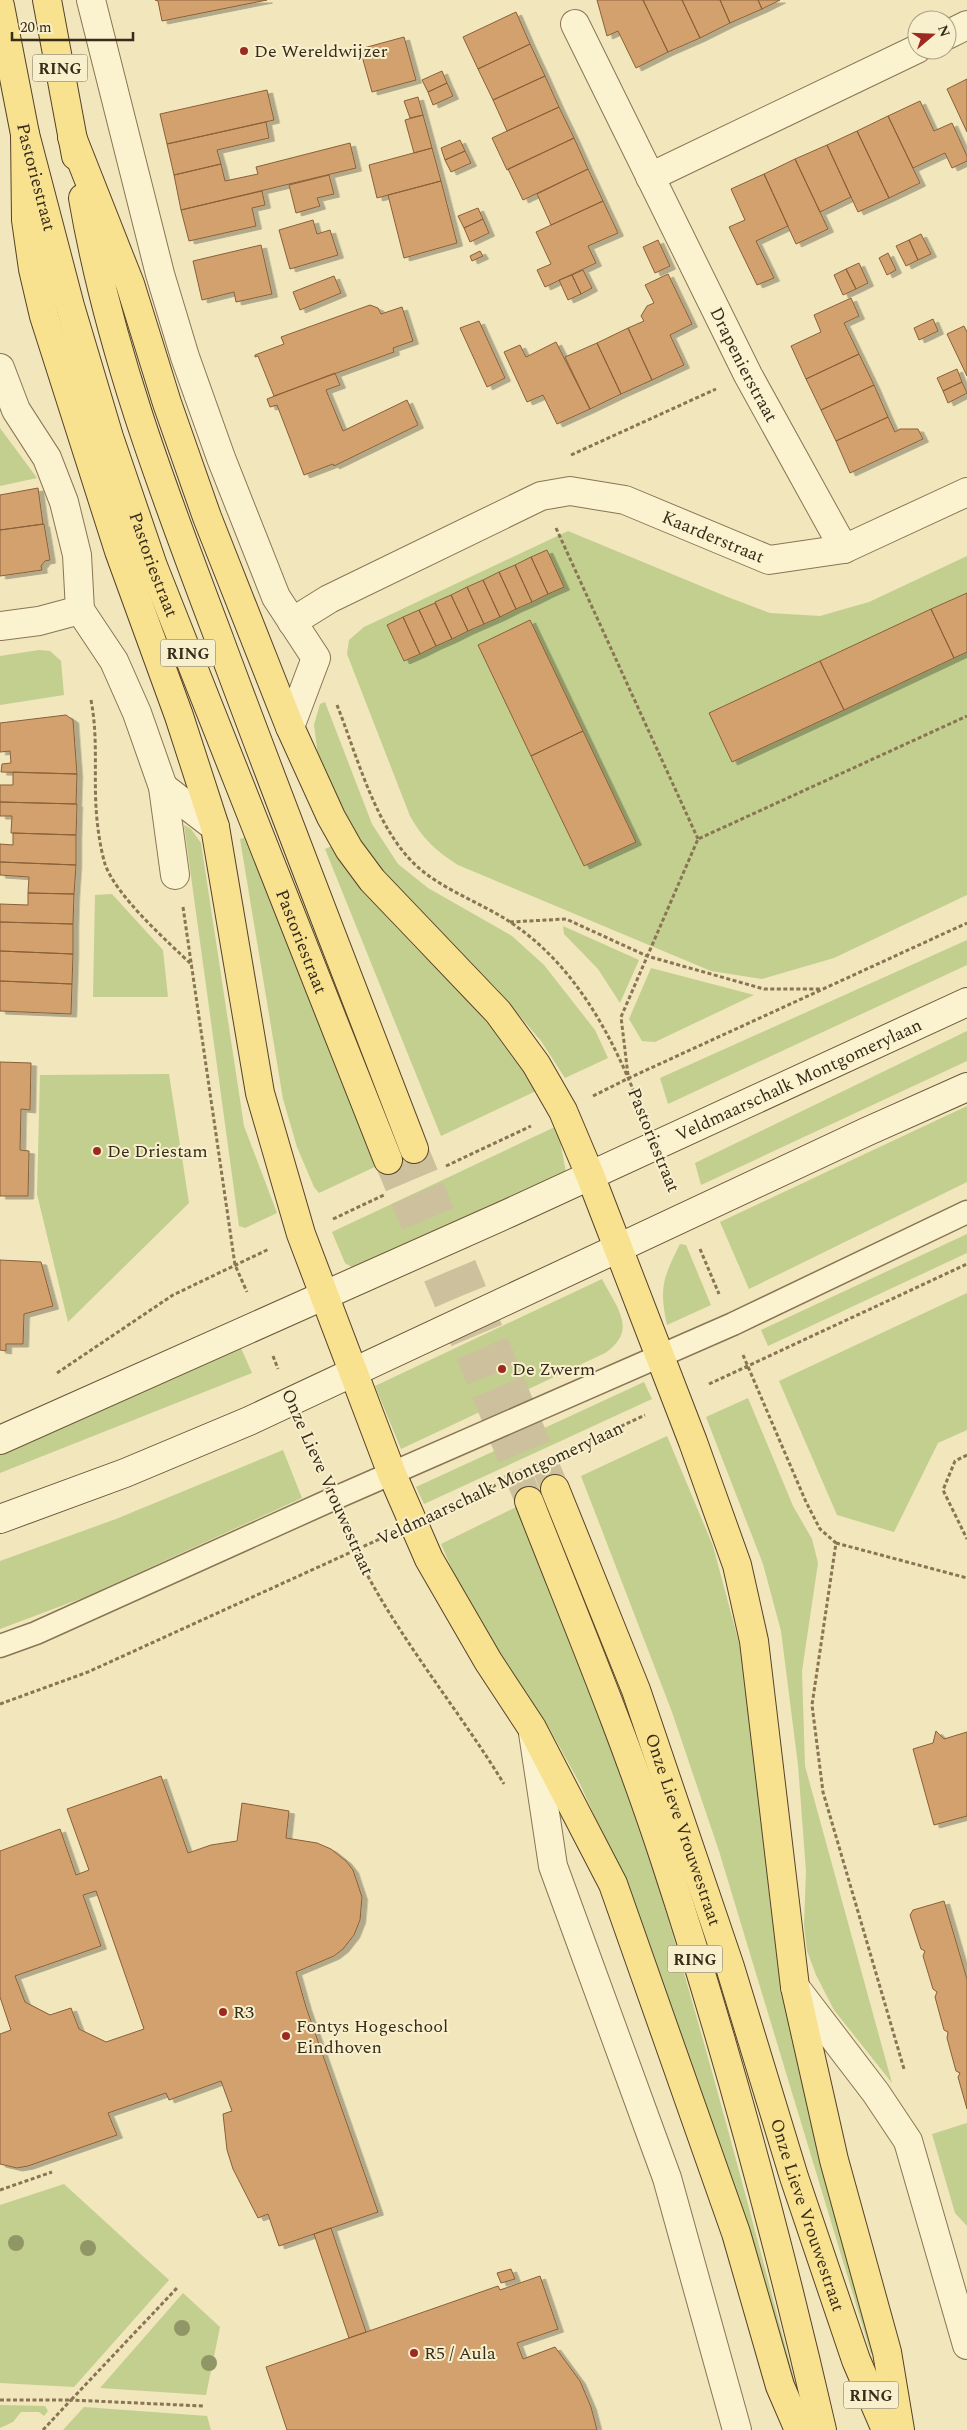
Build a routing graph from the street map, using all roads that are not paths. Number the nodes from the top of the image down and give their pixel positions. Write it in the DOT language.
graph roads {
  1 [pos="47,0"];
  2 [pos="90,0"];
  3 [pos="0,6"];
  4 [pos="574,24"];
  5 [pos="907,54"];
  6 [pos="25,134"];
  7 [pos="72,137"];
  8 [pos="650,177"];
  9 [pos="0,368"];
  10 [pos="967,492"];
  11 [pos="844,549"];
  12 [pos="80,610"];
  13 [pos="292,622"];
  14 [pos="0,626"];
  15 [pos="290,726"];
  16 [pos="163,787"];
  17 [pos="215,828"];
  18 [pos="174,875"];
  19 [pos="967,1002"];
  20 [pos="967,1087"];
  21 [pos="414,1149"];
  22 [pos="388,1160"];
  23 [pos="590,1175"];
  24 [pos="967,1212"];
  25 [pos="616,1249"];
  26 [pos="324,1295"];
  27 [pos="659,1356"];
  28 [pos="352,1371"];
  29 [pos="0,1440"];
  30 [pos="392,1474"];
  31 [pos="555,1489"];
  32 [pos="528,1501"];
  33 [pos="0,1519"];
  34 [pos="0,1646"];
  35 [pos="532,1728"];
  36 [pos="795,1987"];
  37 [pos="958,2274"];
  38 [pos="967,2345"];
  39 [pos="737,2430"];
  40 [pos="799,2430"];
  41 [pos="822,2430"];
  42 [pos="886,2430"];
  43 [pos="900,2430"];
  1 -- 7 [label="main road, Pastoriestraat / RING"];
  2 -- 13 [label="street"];
  3 -- 6 [label="main road, Pastoriestraat / RING"];
  4 -- 8 [label="street, Drapenierstraat"];
  5 -- 8 [label="street"];
  6 -- 17 [label="main road"];
  6 -- 22 [label="main road, Pastoriestraat / RING"];
  7 -- 15 [label="main road"];
  7 -- 21 [label="main road, Pastoriestraat / RING"];
  8 -- 11 [label="street, Drapenierstraat"];
  9 -- 12 [label="street"];
  10 -- 11 [label="street, Kaarderstraat"];
  11 -- 13 [label="street, Kaarderstraat"];
  12 -- 14 [label="street"];
  12 -- 16 [label="street"];
  13 -- 15 [label="street"];
  15 -- 23 [label="main road"];
  16 -- 17 [label="street"];
  16 -- 18 [label="street"];
  17 -- 26 [label="main road"];
  19 -- 23 [label="street, Veldmaarschalk Montgomerylaan"];
  20 -- 25 [label="street"];
  23 -- 25 [label="main road"];
  23 -- 26 [label="street, Veldmaarschalk Montgomerylaan"];
  24 -- 27 [label="lane"];
  25 -- 27 [label="main road"];
  25 -- 28 [label="street"];
  26 -- 28 [label="main road"];
  26 -- 29 [label="street, Veldmaarschalk Montgomerylaan"];
  27 -- 30 [label="lane"];
  27 -- 36 [label="main road"];
  28 -- 30 [label="main road"];
  28 -- 33 [label="street"];
  30 -- 34 [label="lane"];
  30 -- 35 [label="main road"];
  31 -- 42 [label="main road, Onze Lieve Vrouwestraat / RING"];
  32 -- 41 [label="main road, Onze Lieve Vrouwestraat / RING"];
  35 -- 39 [label="street"];
  35 -- 40 [label="main road"];
  36 -- 37 [label="street"];
  36 -- 43 [label="main road"];
  37 -- 38 [label="street"];
}
